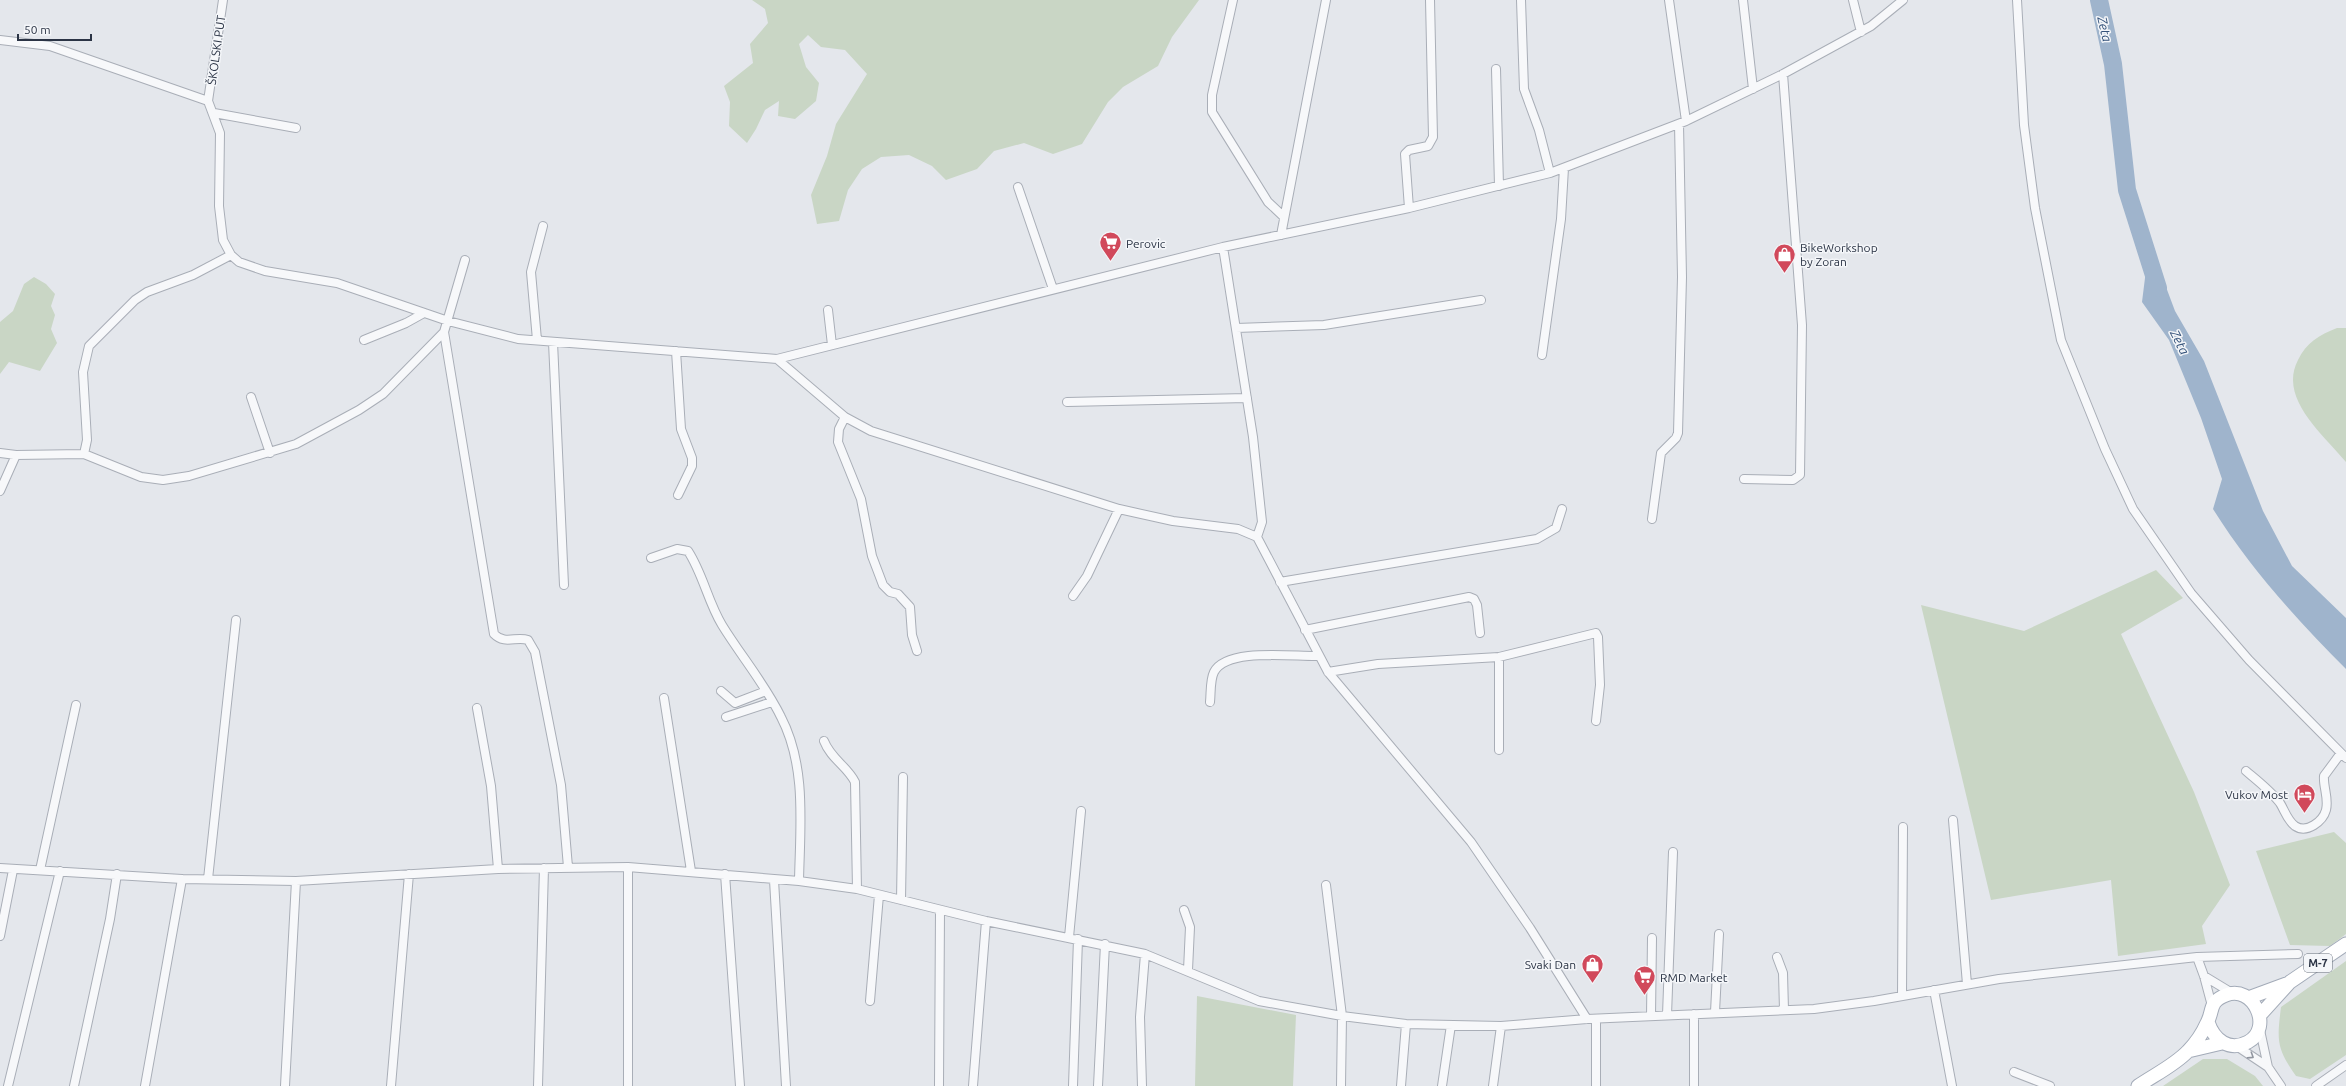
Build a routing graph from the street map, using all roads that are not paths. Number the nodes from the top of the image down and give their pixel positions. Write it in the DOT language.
graph roads {
  1 [pos="223,0"];
  2 [pos="1233,0"];
  3 [pos="1326,0"];
  4 [pos="1430,0"];
  5 [pos="1521,0"];
  6 [pos="1670,0"];
  7 [pos="1743,0"];
  8 [pos="1852,0"];
  9 [pos="1903,0"];
  10 [pos="2017,0"];
  11 [pos="1861,32"];
  12 [pos="0,40"];
  13 [pos="1496,69"];
  14 [pos="1783,74"];
  15 [pos="1753,88"];
  16 [pos="208,101"];
  17 [pos="214,113"];
  18 [pos="1682,122"];
  19 [pos="296,128"];
  20 [pos="1564,168"];
  21 [pos="1550,173"];
  22 [pos="1499,186"];
  23 [pos="1018,187"];
  24 [pos="1409,208"];
  25 [pos="1284,217"];
  26 [pos="543,226"];
  27 [pos="1281,234"];
  28 [pos="1223,247"];
  29 [pos="231,255"];
  30 [pos="465,260"];
  31 [pos="1054,289"];
  32 [pos="1481,300"];
  33 [pos="828,310"];
  34 [pos="424,313"];
  35 [pos="448,321"];
  36 [pos="1236,328"];
  37 [pos="444,332"];
  38 [pos="364,340"];
  39 [pos="536,340"];
  40 [pos="554,342"];
  41 [pos="832,345"];
  42 [pos="676,351"];
  43 [pos="1542,355"];
  44 [pos="777,359"];
  45 [pos="251,397"];
  46 [pos="1247,398"];
  47 [pos="1067,402"];
  48 [pos="845,417"];
  49 [pos="0,453"];
  50 [pos="270,453"];
  51 [pos="84,454"];
  52 [pos="16,455"];
  53 [pos="1744,479"];
  54 [pos="0,491"];
  55 [pos="678,495"];
  56 [pos="1119,509"];
  57 [pos="1562,509"];
  58 [pos="1652,519"];
  59 [pos="1257,537"];
  60 [pos="651,558"];
  61 [pos="1280,582"];
  62 [pos="564,585"];
  63 [pos="1073,596"];
  64 [pos="236,620"];
  65 [pos="1304,630"];
  66 [pos="1480,633"];
  67 [pos="917,651"];
  68 [pos="1319,656"];
  69 [pos="1499,657"];
  70 [pos="1328,672"];
  71 [pos="721,691"];
  72 [pos="766,691"];
  73 [pos="664,698"];
  74 [pos="772,702"];
  75 [pos="1210,702"];
  76 [pos="76,706"];
  77 [pos="477,708"];
  78 [pos="726,717"];
  79 [pos="1596,721"];
  80 [pos="824,741"];
  81 [pos="1499,750"];
  82 [pos="2344,756"];
  83 [pos="2246,771"];
  84 [pos="903,777"];
  85 [pos="1081,811"];
  86 [pos="1953,820"];
  87 [pos="1903,827"];
  88 [pos="1673,852"];
  89 [pos="568,867"];
  90 [pos="628,867"];
  91 [pos="0,868"];
  92 [pos="544,868"];
  93 [pos="498,869"];
  94 [pos="14,870"];
  95 [pos="40,870"];
  96 [pos="60,871"];
  97 [pos="691,871"];
  98 [pos="117,874"];
  99 [pos="408,874"];
  100 [pos="725,874"];
  101 [pos="182,878"];
  102 [pos="208,880"];
  103 [pos="774,880"];
  104 [pos="296,881"];
  105 [pos="799,881"];
  106 [pos="1326,885"];
  107 [pos="857,889"];
  108 [pos="879,895"];
  109 [pos="901,900"];
  110 [pos="940,910"];
  111 [pos="1184,910"];
  112 [pos="986,921"];
  113 [pos="1719,934"];
  114 [pos="0,936"];
  115 [pos="1069,937"];
  116 [pos="1652,938"];
  117 [pos="1078,939"];
  118 [pos="1105,944"];
  119 [pos="2346,944"];
  120 [pos="1145,954"];
  121 [pos="2298,954"];
  122 [pos="1777,957"];
  123 [pos="2196,957"];
  124 [pos="1188,970"];
  125 [pos="2204,976"];
  126 [pos="2290,982"];
  127 [pos="1967,984"];
  128 [pos="1934,990"];
  129 [pos="2232,993"];
  130 [pos="1902,996"];
  131 [pos="2248,998"];
  132 [pos="870,1001"];
  133 [pos="2212,1006"];
  134 [pos="1784,1010"];
  135 [pos="1715,1012"];
  136 [pos="1694,1014"];
  137 [pos="1667,1015"];
  138 [pos="2260,1015"];
  139 [pos="1342,1016"];
  140 [pos="1651,1016"];
  141 [pos="1592,1019"];
  142 [pos="2208,1022"];
  143 [pos="1406,1024"];
  144 [pos="1451,1025"];
  145 [pos="1501,1026"];
  146 [pos="2260,1030"];
  147 [pos="2222,1043"];
  148 [pos="2235,1045"];
  149 [pos="2188,1051"];
  150 [pos="2346,1065"];
  151 [pos="2268,1067"];
  152 [pos="2014,1072"];
  153 [pos="8,1086"];
  154 [pos="74,1086"];
  155 [pos="145,1086"];
  156 [pos="285,1086"];
  157 [pos="391,1086"];
  158 [pos="538,1086"];
  159 [pos="628,1086"];
  160 [pos="740,1086"];
  161 [pos="786,1086"];
  162 [pos="939,1086"];
  163 [pos="973,1086"];
  164 [pos="1074,1086"];
  165 [pos="1098,1086"];
  166 [pos="1142,1086"];
  167 [pos="1341,1086"];
  168 [pos="1401,1086"];
  169 [pos="1442,1086"];
  170 [pos="1493,1086"];
  171 [pos="1596,1086"];
  172 [pos="1694,1086"];
  173 [pos="1952,1086"];
  174 [pos="2050,1086"];
  175 [pos="2138,1086"];
  176 [pos="2281,1086"];
  177 [pos="2316,1086"];
  1 -- 16 [label="street, ŠKOLSKI PUT"];
  2 -- 25 [label="street"];
  3 -- 25 [label="street"];
  4 -- 24 [label="street"];
  5 -- 21 [label="street"];
  6 -- 18 [label="street"];
  7 -- 15 [label="street"];
  8 -- 11 [label="street"];
  9 -- 11 [label="street"];
  10 -- 82 [label="street"];
  11 -- 14 [label="street"];
  12 -- 16 [label="street"];
  13 -- 22 [label="street"];
  14 -- 15 [label="street"];
  14 -- 53 [label="street"];
  15 -- 18 [label="street"];
  16 -- 17 [label="street"];
  17 -- 19 [label="street"];
  17 -- 29 [label="street"];
  18 -- 20 [label="street"];
  18 -- 58 [label="street"];
  20 -- 21 [label="street"];
  20 -- 43 [label="street"];
  21 -- 22 [label="street"];
  22 -- 24 [label="street"];
  23 -- 31 [label="street"];
  24 -- 27 [label="street"];
  25 -- 27 [label="street"];
  26 -- 39 [label="street"];
  27 -- 28 [label="street"];
  28 -- 31 [label="street"];
  28 -- 36 [label="street"];
  29 -- 34 [label="street"];
  29 -- 51 [label="street"];
  30 -- 35 [label="street"];
  31 -- 41 [label="street"];
  32 -- 36 [label="street"];
  33 -- 41 [label="street"];
  34 -- 35 [label="street"];
  34 -- 38 [label="street"];
  35 -- 37 [label="street"];
  35 -- 39 [label="street"];
  36 -- 46 [label="street"];
  37 -- 50 [label="street"];
  37 -- 89 [label="street"];
  39 -- 40 [label="street"];
  40 -- 42 [label="street"];
  40 -- 62 [label="street"];
  41 -- 44 [label="street"];
  42 -- 44 [label="street"];
  42 -- 55 [label="street"];
  44 -- 48 [label="street"];
  45 -- 50 [label="street"];
  46 -- 47 [label="street"];
  46 -- 59 [label="street"];
  48 -- 56 [label="street"];
  48 -- 67 [label="street"];
  49 -- 52 [label="street"];
  50 -- 51 [label="street"];
  51 -- 52 [label="street"];
  52 -- 54 [label="street"];
  56 -- 59 [label="street"];
  56 -- 63 [label="street"];
  57 -- 61 [label="street"];
  59 -- 61 [label="street"];
  60 -- 72 [label="street"];
  61 -- 65 [label="street"];
  64 -- 102 [label="street"];
  65 -- 66 [label="street"];
  65 -- 68 [label="street"];
  68 -- 70 [label="street"];
  68 -- 75 [label="street"];
  69 -- 70 [label="street"];
  69 -- 79 [label="street"];
  69 -- 81 [label="street"];
  70 -- 141 [label="street"];
  71 -- 72 [label="street"];
  72 -- 74 [label="street"];
  73 -- 97 [label="street"];
  74 -- 78 [label="street"];
  74 -- 105 [label="street"];
  76 -- 95 [label="street"];
  77 -- 93 [label="street"];
  80 -- 107 [label="street"];
  82 -- 83 [label="street"];
  84 -- 109 [label="street"];
  85 -- 115 [label="street"];
  86 -- 127 [label="street"];
  87 -- 130 [label="street"];
  88 -- 137 [label="street"];
  89 -- 90 [label="street"];
  89 -- 92 [label="street"];
  90 -- 97 [label="street"];
  90 -- 159 [label="street"];
  91 -- 94 [label="street"];
  92 -- 93 [label="street"];
  92 -- 158 [label="street"];
  93 -- 99 [label="street"];
  94 -- 95 [label="street"];
  94 -- 114 [label="street"];
  95 -- 96 [label="street"];
  96 -- 98 [label="street"];
  96 -- 153 [label="street"];
  97 -- 100 [label="street"];
  98 -- 101 [label="street"];
  98 -- 154 [label="street"];
  99 -- 104 [label="street"];
  99 -- 157 [label="street"];
  100 -- 103 [label="street"];
  100 -- 160 [label="street"];
  101 -- 102 [label="street"];
  101 -- 155 [label="street"];
  102 -- 104 [label="street"];
  103 -- 105 [label="street"];
  103 -- 161 [label="street"];
  104 -- 156 [label="street"];
  105 -- 107 [label="street"];
  106 -- 139 [label="street"];
  107 -- 108 [label="street"];
  108 -- 109 [label="street"];
  108 -- 132 [label="street"];
  109 -- 110 [label="street"];
  110 -- 112 [label="street"];
  110 -- 162 [label="street"];
  111 -- 124 [label="street"];
  112 -- 115 [label="street"];
  112 -- 163 [label="street"];
  113 -- 135 [label="street"];
  115 -- 117 [label="street"];
  116 -- 140 [label="street"];
  117 -- 118 [label="street"];
  117 -- 164 [label="street"];
  118 -- 120 [label="street"];
  118 -- 165 [label="street"];
  119 -- 126 [label="main road, M-7"];
  120 -- 124 [label="street"];
  120 -- 166 [label="street"];
  121 -- 123 [label="street"];
  122 -- 134 [label="street"];
  123 -- 125 [label="street"];
  123 -- 127 [label="street"];
  124 -- 139 [label="street"];
  125 -- 129 [label="street"];
  125 -- 133 [label="street"];
  126 -- 131 [label="main road, M-7"];
  126 -- 138 [label="main road, M-7"];
  127 -- 128 [label="street"];
  128 -- 130 [label="street"];
  128 -- 173 [label="street"];
  129 -- 131 [label="main road"];
  129 -- 133 [label="main road"];
  130 -- 134 [label="street"];
  131 -- 138 [label="main road"];
  133 -- 142 [label="main road"];
  134 -- 135 [label="street"];
  135 -- 136 [label="street"];
  136 -- 137 [label="street"];
  136 -- 172 [label="street"];
  137 -- 140 [label="street"];
  138 -- 146 [label="main road"];
  139 -- 143 [label="street"];
  139 -- 167 [label="street"];
  140 -- 141 [label="street"];
  141 -- 145 [label="street"];
  141 -- 171 [label="street"];
  142 -- 147 [label="main road"];
  142 -- 149 [label="main road"];
  143 -- 144 [label="street"];
  143 -- 168 [label="street"];
  144 -- 145 [label="street"];
  144 -- 169 [label="street"];
  145 -- 170 [label="street"];
  146 -- 148 [label="main road"];
  146 -- 151 [label="street"];
  147 -- 148 [label="main road"];
  147 -- 149 [label="main road"];
  148 -- 151 [label="street, one-way"];
  149 -- 175 [label="main road"];
  150 -- 177 [label="street"];
  151 -- 176 [label="street"];
  152 -- 174 [label="street"];
}
